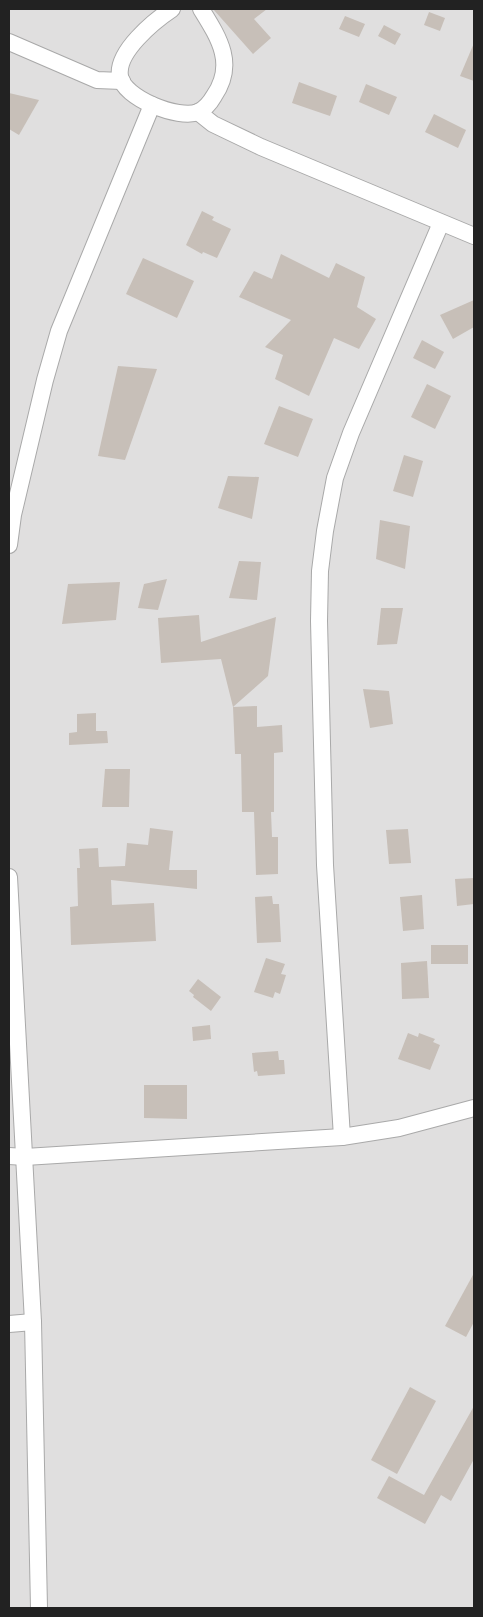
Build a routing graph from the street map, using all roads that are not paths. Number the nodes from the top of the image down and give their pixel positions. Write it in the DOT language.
graph roads {
  1 [pos="172,9"];
  2 [pos="201,9"];
  3 [pos="9,42"];
  4 [pos="122,82"];
  5 [pos="152,106"];
  6 [pos="198,112"];
  7 [pos="441,223"];
  8 [pos="474,236"];
  9 [pos="9,545"];
  10 [pos="9,877"];
  11 [pos="474,1108"];
  12 [pos="342,1137"];
  13 [pos="17,1157"];
  14 [pos="33,1322"];
  15 [pos="9,1324"];
  16 [pos="39,1608"];
  1 -- 4 [label="street"];
  2 -- 6 [label="street"];
  3 -- 4 [label="street"];
  4 -- 5 [label="street"];
  5 -- 6 [label="street"];
  5 -- 9 [label="street"];
  6 -- 7 [label="street"];
  7 -- 8 [label="street"];
  7 -- 12 [label="street"];
  10 -- 13 [label="street"];
  11 -- 12 [label="street"];
  12 -- 13 [label="street"];
  13 -- 14 [label="street"];
  14 -- 15 [label="street"];
  14 -- 16 [label="street"];
}
